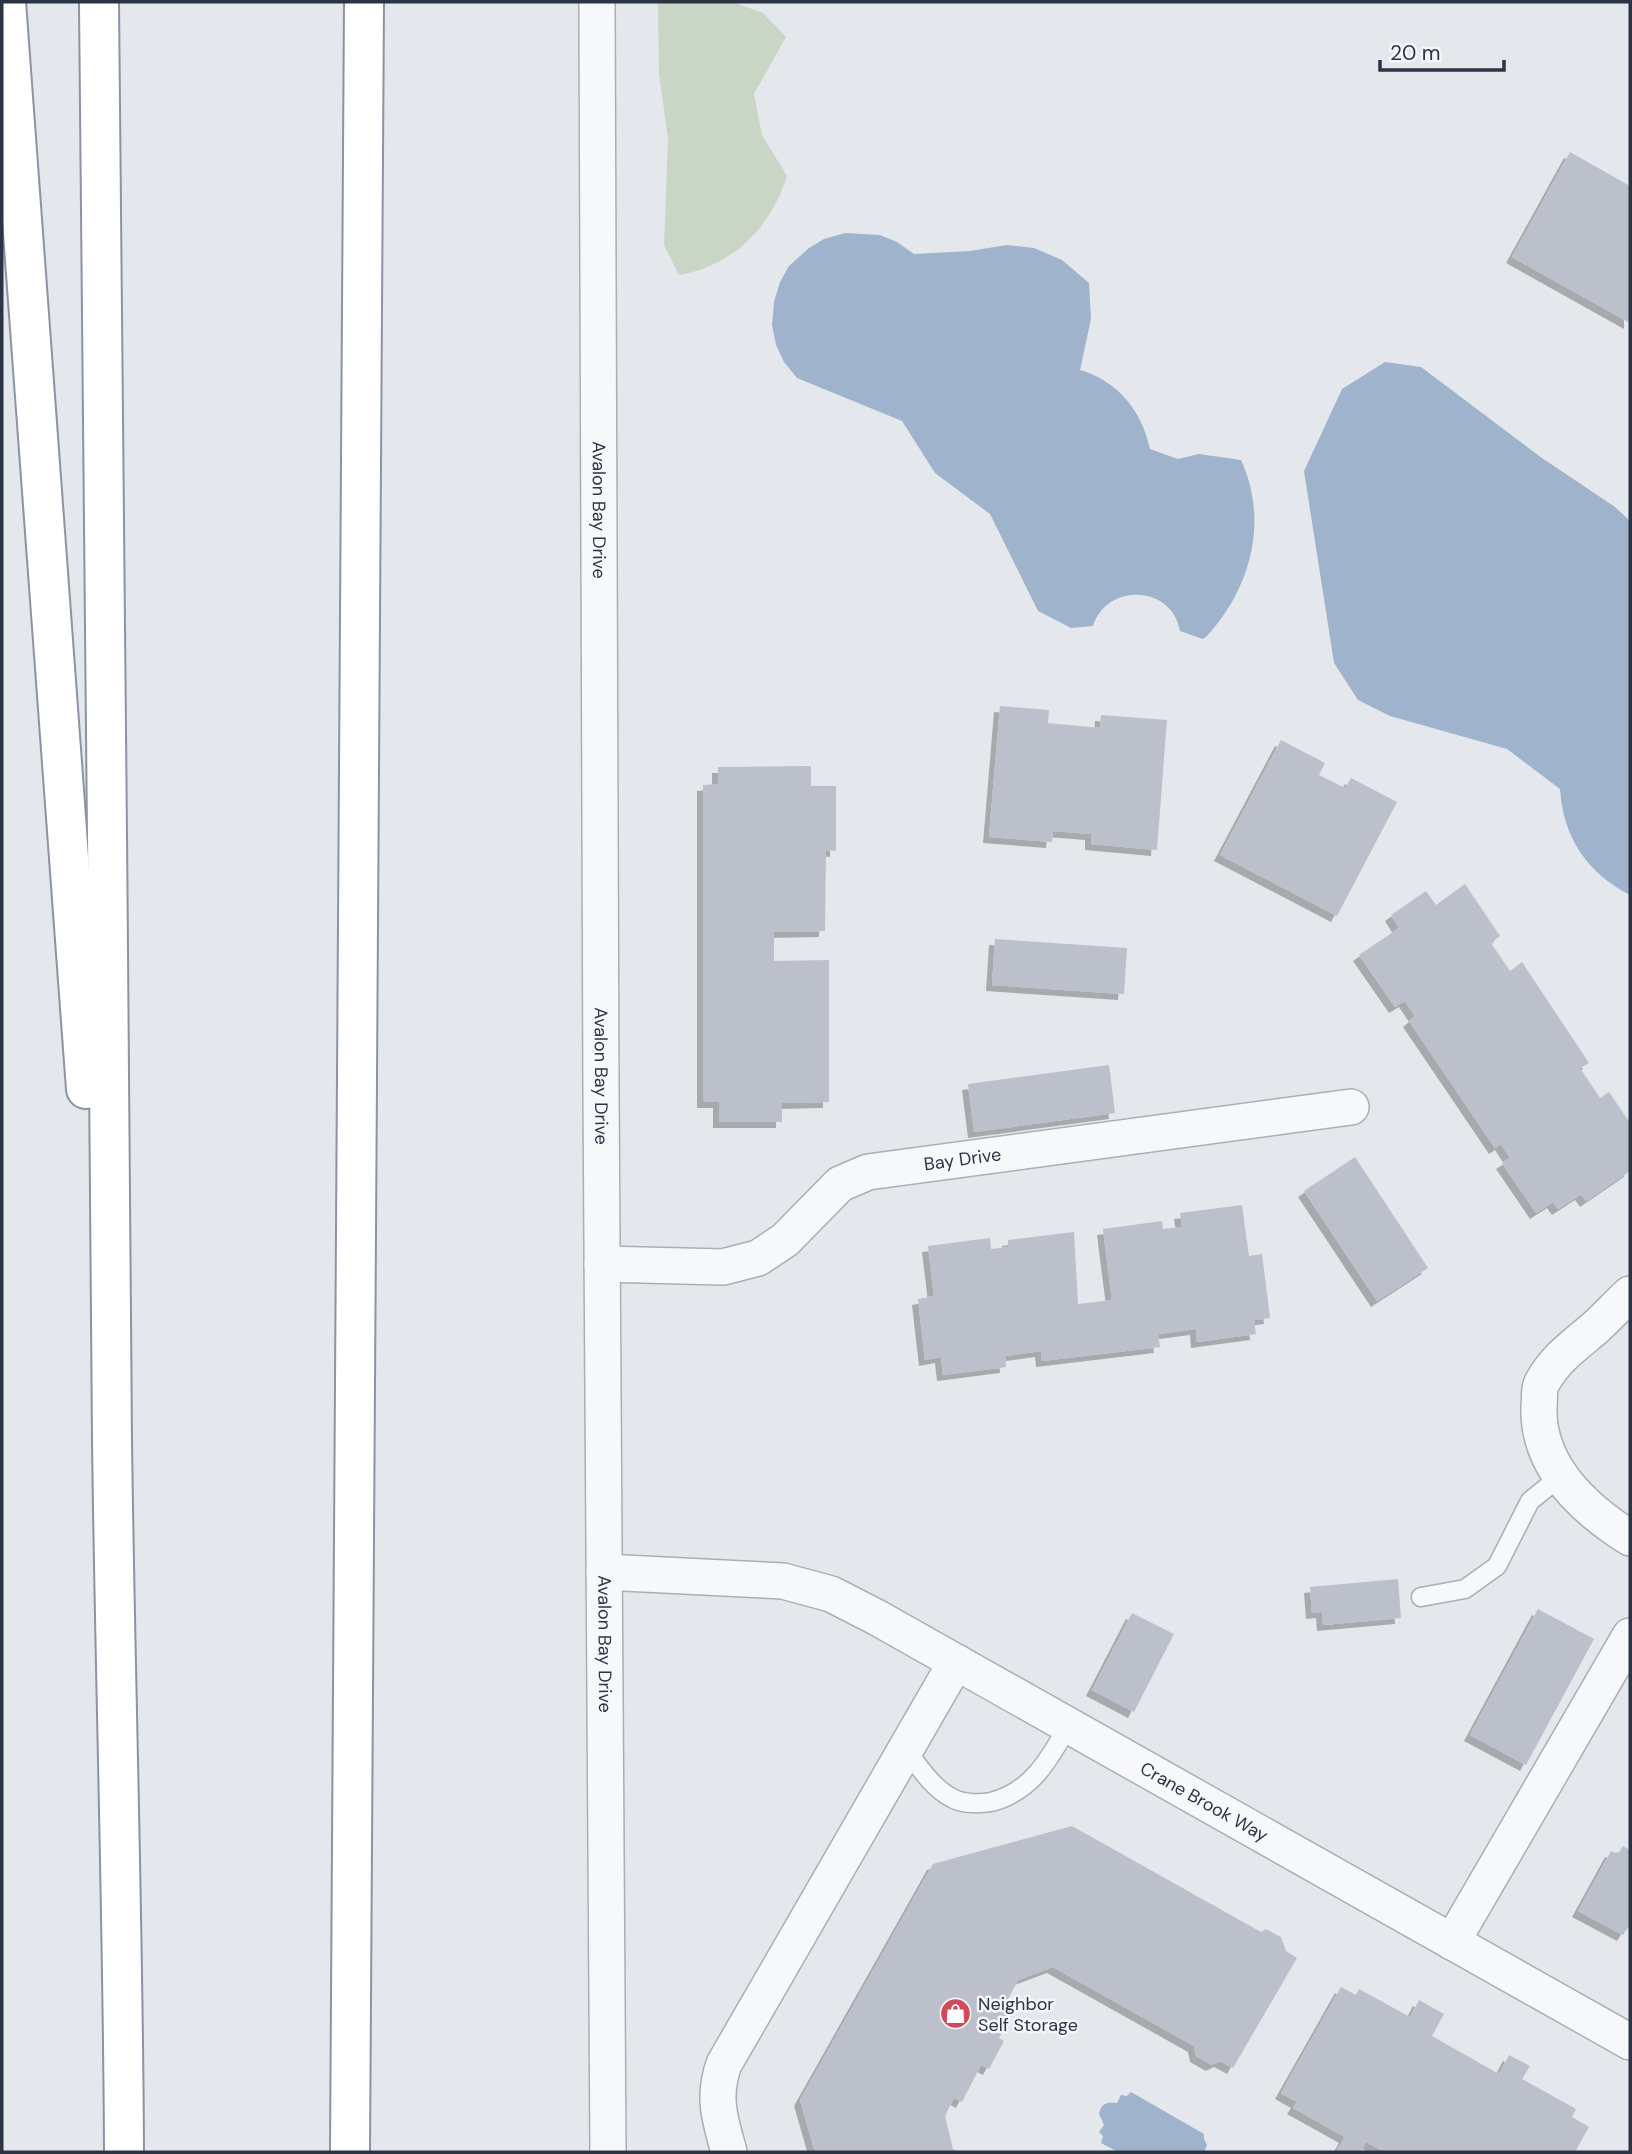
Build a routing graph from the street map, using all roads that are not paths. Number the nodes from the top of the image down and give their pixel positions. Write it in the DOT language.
graph roads {
  1 [pos="6,2"];
  2 [pos="99,2"];
  3 [pos="364,2"];
  4 [pos="376,2"];
  5 [pos="597,2"];
  6 [pos="363,78"];
  7 [pos="1351,1107"];
  8 [pos="602,1264"];
  9 [pos="1630,1294"];
  10 [pos="112,1444"];
  11 [pos="1561,1476"];
  12 [pos="1630,1538"];
  13 [pos="604,1572"];
  14 [pos="1421,1597"];
  15 [pos="1630,1636"];
  16 [pos="956,1662"];
  17 [pos="1068,1726"];
  18 [pos="906,1749"];
  19 [pos="1452,1942"];
  20 [pos="1630,2042"];
  21 [pos="124,2152"];
  22 [pos="350,2152"];
  23 [pos="608,2152"];
  24 [pos="729,2152"];
  1 -- 10 [label="highway"];
  2 -- 10 [label="highway"];
  3 -- 6 [label="highway"];
  4 -- 6 [label="highway"];
  5 -- 8 [label="street, Avalon Bay Drive"];
  6 -- 22 [label="highway"];
  7 -- 8 [label="street, Bay Drive"];
  8 -- 13 [label="street, Avalon Bay Drive"];
  9 -- 11 [label="street"];
  10 -- 21 [label="highway"];
  11 -- 12 [label="street"];
  11 -- 14 [label="lane"];
  13 -- 16 [label="street, Crane Brook Way"];
  13 -- 23 [label="street, Avalon Bay Drive"];
  15 -- 19 [label="street"];
  16 -- 17 [label="street, Crane Brook Way"];
  16 -- 18 [label="street"];
  17 -- 18 [label="lane"];
  17 -- 19 [label="street, Crane Brook Way"];
  18 -- 24 [label="street"];
  19 -- 20 [label="street, Crane Brook Way"];
}
